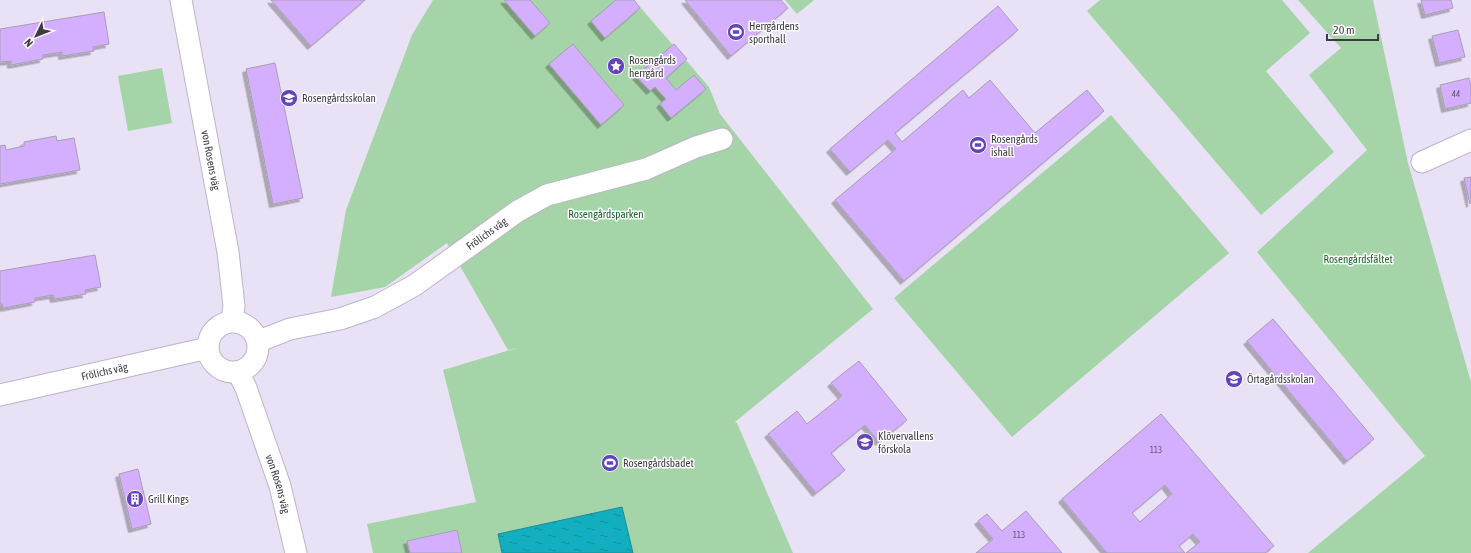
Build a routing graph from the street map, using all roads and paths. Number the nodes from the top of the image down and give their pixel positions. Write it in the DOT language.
graph roads {
  1 [pos="181,0"];
  2 [pos="722,139"];
  3 [pos="1471,140"];
  4 [pos="1422,162"];
  5 [pos="232,321"];
  6 [pos="258,341"];
  7 [pos="208,348"];
  8 [pos="238,372"];
  9 [pos="0,395"];
  10 [pos="296,553"];
  1 -- 5 [label="street, von Rosens väg"];
  2 -- 6 [label="street, Frölichs väg"];
  3 -- 4 [label="street"];
  5 -- 6 [label="street"];
  5 -- 7 [label="street"];
  6 -- 8 [label="street"];
  7 -- 8 [label="street"];
  7 -- 9 [label="street, Frölichs väg"];
  8 -- 10 [label="street, von Rosens väg"];
}
